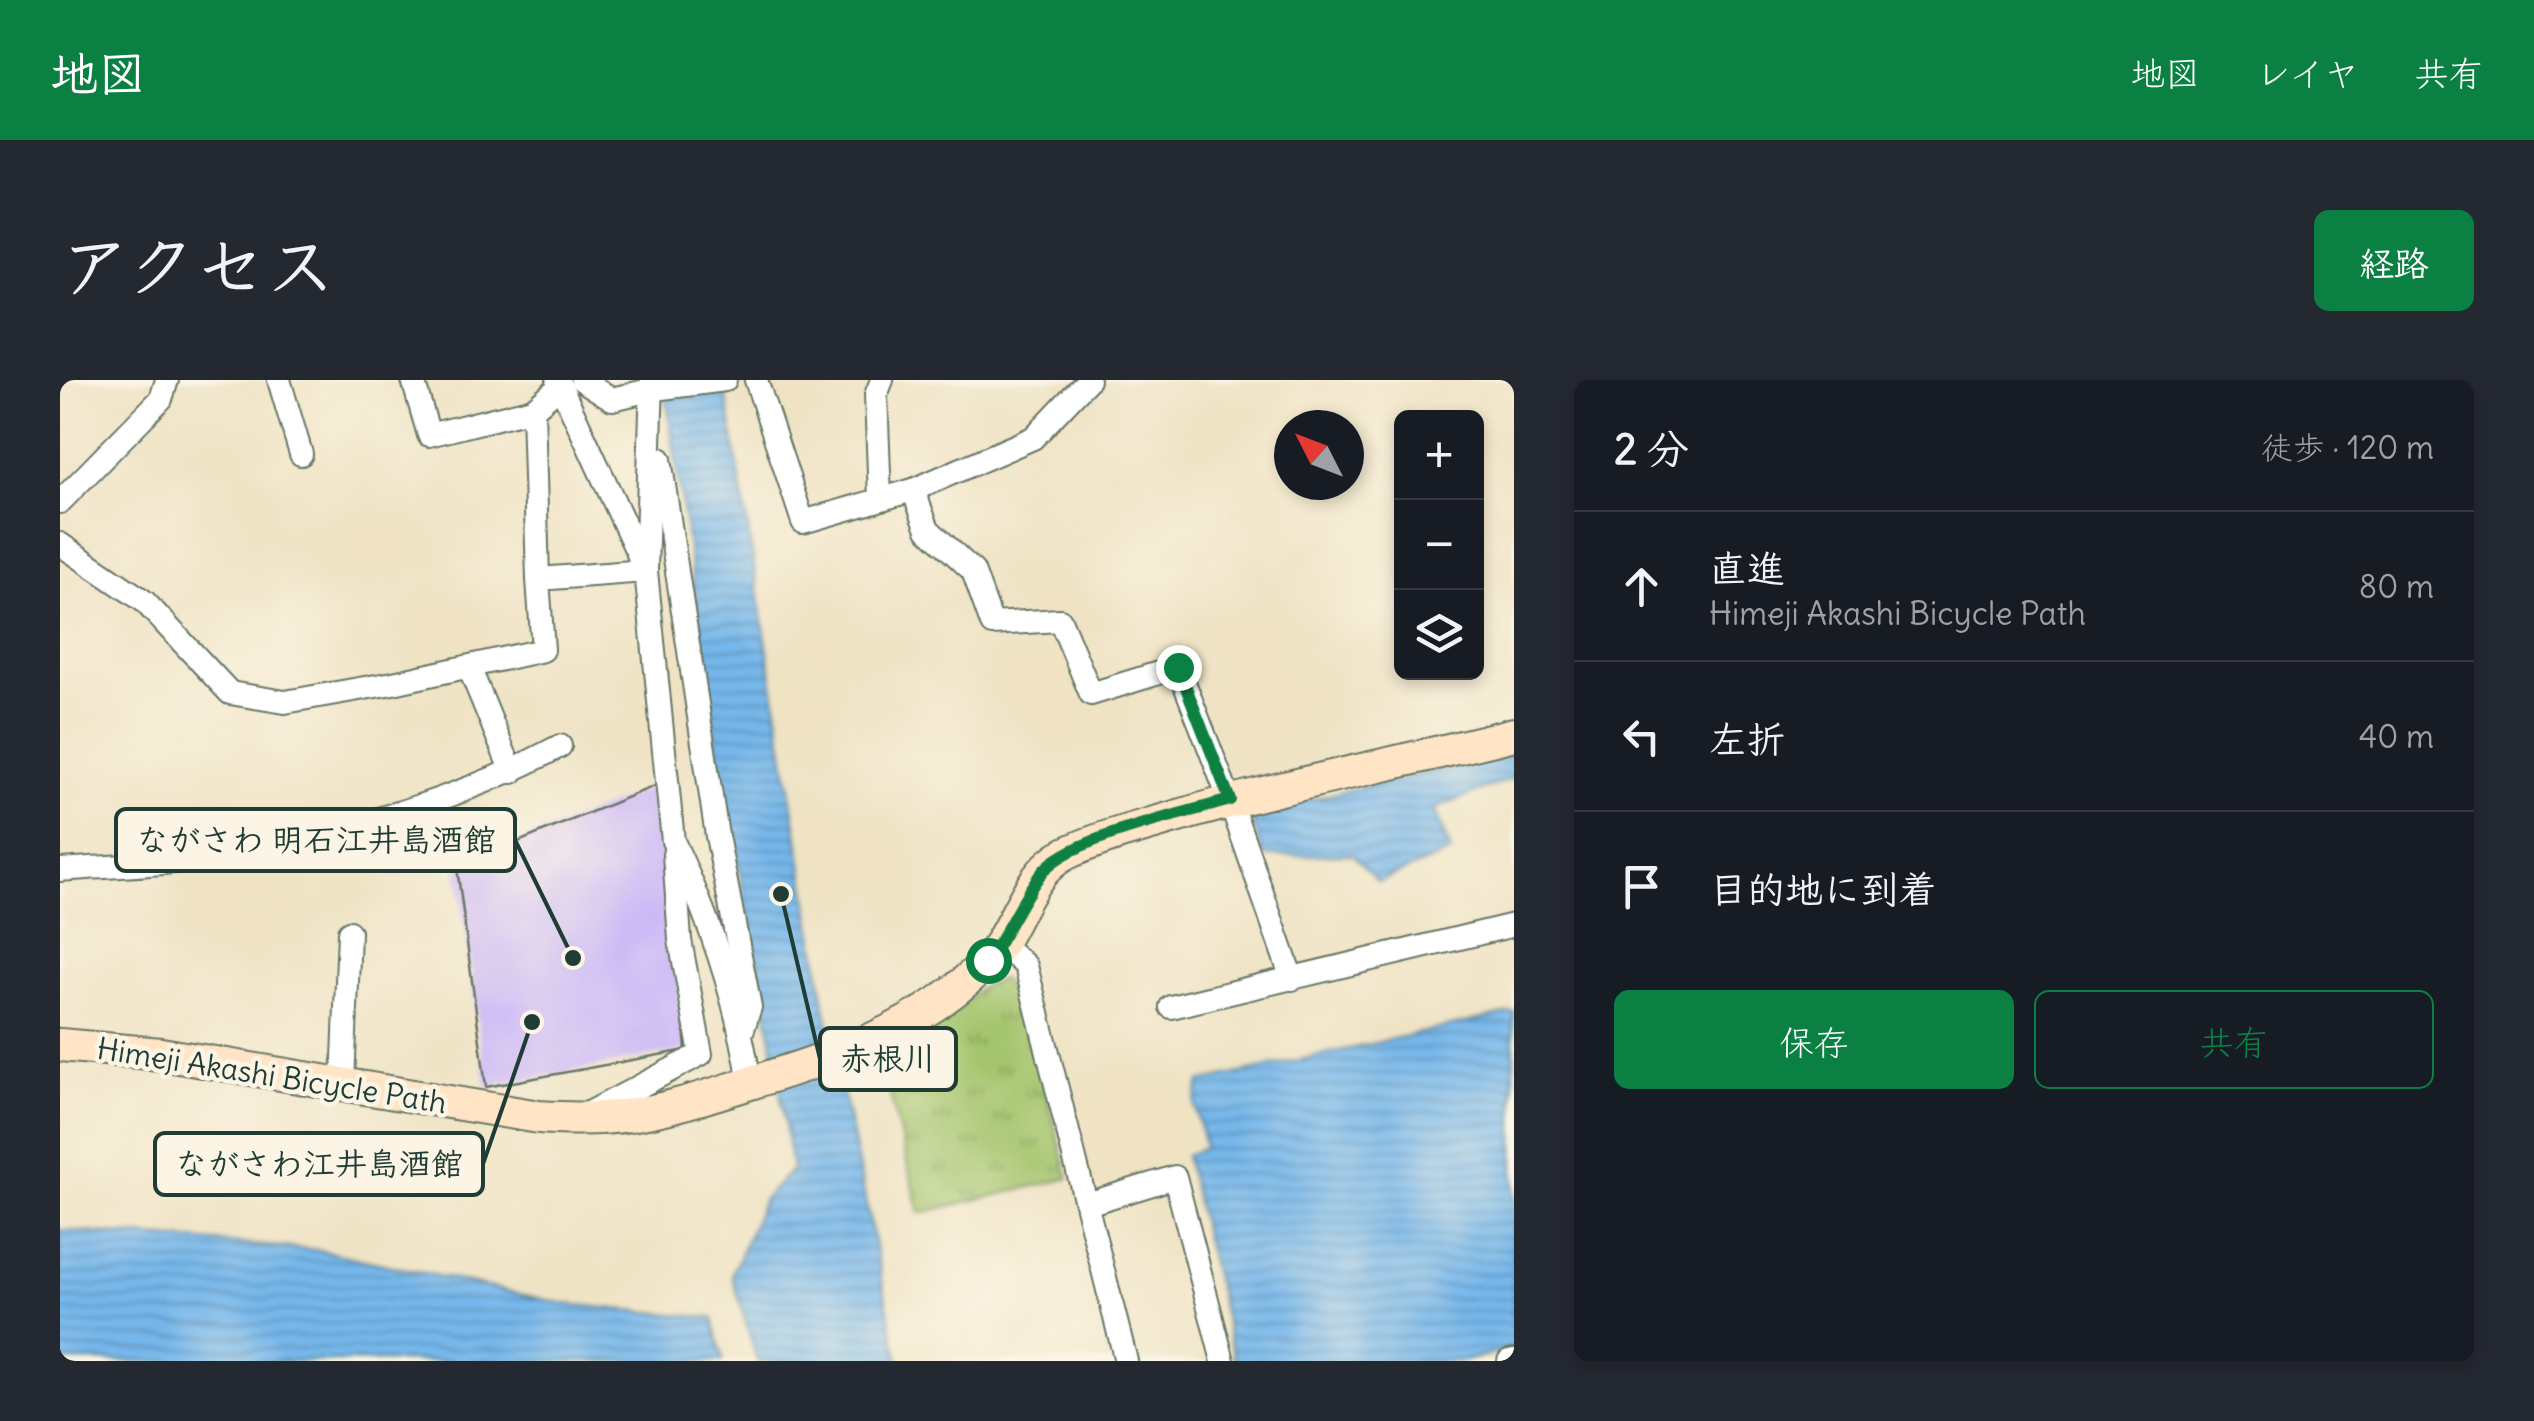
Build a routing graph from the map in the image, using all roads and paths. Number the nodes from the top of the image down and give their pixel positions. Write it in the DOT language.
graph roads {
  1 [pos="167,380"];
  2 [pos="279,380"];
  3 [pos="413,380"];
  4 [pos="725,380"];
  5 [pos="756,380"];
  6 [pos="882,380"];
  7 [pos="1088,380"];
  8 [pos="567,382"];
  9 [pos="653,393"];
  10 [pos="533,409"];
  11 [pos="301,454"];
  12 [pos="913,490"];
  13 [pos="880,499"];
  14 [pos="60,502"];
  15 [pos="60,544"];
  16 [pos="646,570"];
  17 [pos="538,580"];
  18 [pos="469,666"];
  19 [pos="1514,734"];
  20 [pos="560,746"];
  21 [pos="512,772"];
  22 [pos="1230,800"];
  23 [pos="673,841"];
  24 [pos="60,870"];
  25 [pos="1514,925"];
  26 [pos="349,932"];
  27 [pos="1000,943"];
  28 [pos="1292,979"];
  29 [pos="1171,1007"];
  30 [pos="742,1032"];
  31 [pos="60,1045"];
  32 [pos="758,1081"];
  33 [pos="343,1084"];
  34 [pos="578,1119"];
  35 [pos="1087,1204"];
  36 [pos="1126,1361"];
  37 [pos="1223,1361"];
  1 -- 14 [label="street"];
  2 -- 11 [label="street"];
  3 -- 10 [label="street"];
  4 -- 9 [label="street"];
  5 -- 13 [label="street"];
  6 -- 13 [label="street"];
  7 -- 12 [label="street"];
  8 -- 9 [label="street"];
  8 -- 10 [label="street"];
  8 -- 16 [label="street"];
  9 -- 16 [label="street"];
  9 -- 30 [label="street"];
  10 -- 17 [label="street"];
  12 -- 13 [label="street"];
  12 -- 22 [label="street"];
  15 -- 18 [label="street"];
  16 -- 17 [label="street"];
  16 -- 23 [label="street"];
  17 -- 18 [label="street"];
  18 -- 21 [label="street"];
  19 -- 22 [label="main road, Himeji Akashi Bicycle Path"];
  20 -- 21 [label="street"];
  21 -- 24 [label="street"];
  22 -- 27 [label="main road, Himeji Akashi Bicycle Path"];
  22 -- 28 [label="street"];
  23 -- 30 [label="street"];
  23 -- 34 [label="street"];
  25 -- 28 [label="street"];
  26 -- 33 [label="street"];
  27 -- 32 [label="main road, Himeji Akashi Bicycle Path"];
  27 -- 35 [label="street"];
  28 -- 29 [label="street"];
  30 -- 32 [label="street"];
  31 -- 33 [label="main road, Himeji Akashi Bicycle Path"];
  32 -- 34 [label="main road, Himeji Akashi Bicycle Path"];
  33 -- 34 [label="main road, Himeji Akashi Bicycle Path"];
  35 -- 36 [label="street"];
  35 -- 37 [label="street"];
}
